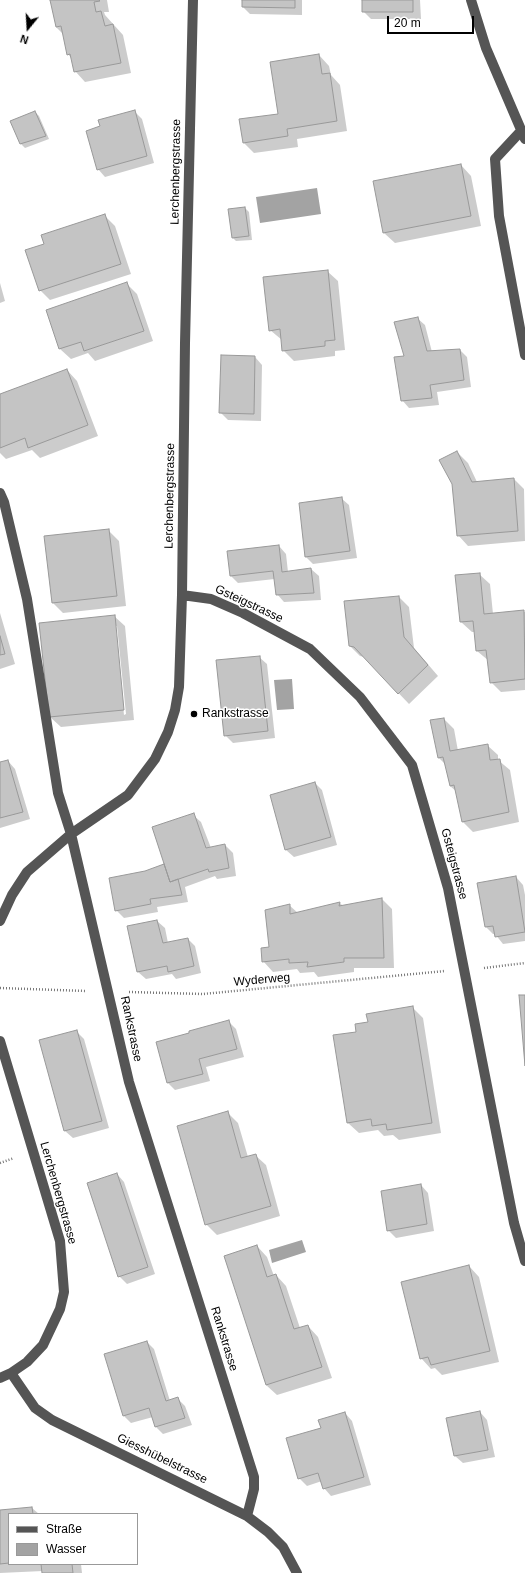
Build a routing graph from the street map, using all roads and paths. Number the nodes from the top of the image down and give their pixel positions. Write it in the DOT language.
graph roads {
  1 [pos="193,0"];
  2 [pos="471,0"];
  3 [pos="523,135"];
  4 [pos="525,355"];
  5 [pos="0,493"];
  6 [pos="182,595"];
  7 [pos="71,834"];
  8 [pos="0,921"];
  9 [pos="525,963"];
  10 [pos="464,970"];
  11 [pos="0,988"];
  12 [pos="109,992"];
  13 [pos="0,1041"];
  14 [pos="525,1261"];
  15 [pos="11,1373"];
  16 [pos="0,1378"];
  17 [pos="248,1516"];
  18 [pos="297,1573"];
  1 -- 6 [label="street, Lerchenbergstrasse"];
  2 -- 3 [label="street"];
  3 -- 4 [label="street"];
  5 -- 7 [label="street, Rankstrasse"];
  6 -- 7 [label="street, Lerchenbergstrasse"];
  6 -- 10 [label="street, Gsteigstrasse"];
  7 -- 8 [label="street, Lerchenbergstrasse"];
  7 -- 12 [label="street, Rankstrasse"];
  9 -- 10 [label="path, Wyderweg"];
  10 -- 12 [label="path, Wyderweg"];
  10 -- 14 [label="street, Gsteigstrasse"];
  11 -- 12 [label="path, Wyderweg"];
  12 -- 17 [label="street, Rankstrasse"];
  13 -- 15 [label="street, Lerchenbergstrasse"];
  15 -- 16 [label="street, Lerchenbergstrasse"];
  15 -- 17 [label="street, Giesshübelstrasse"];
  17 -- 18 [label="street, Giesshübelstrasse"];
}
